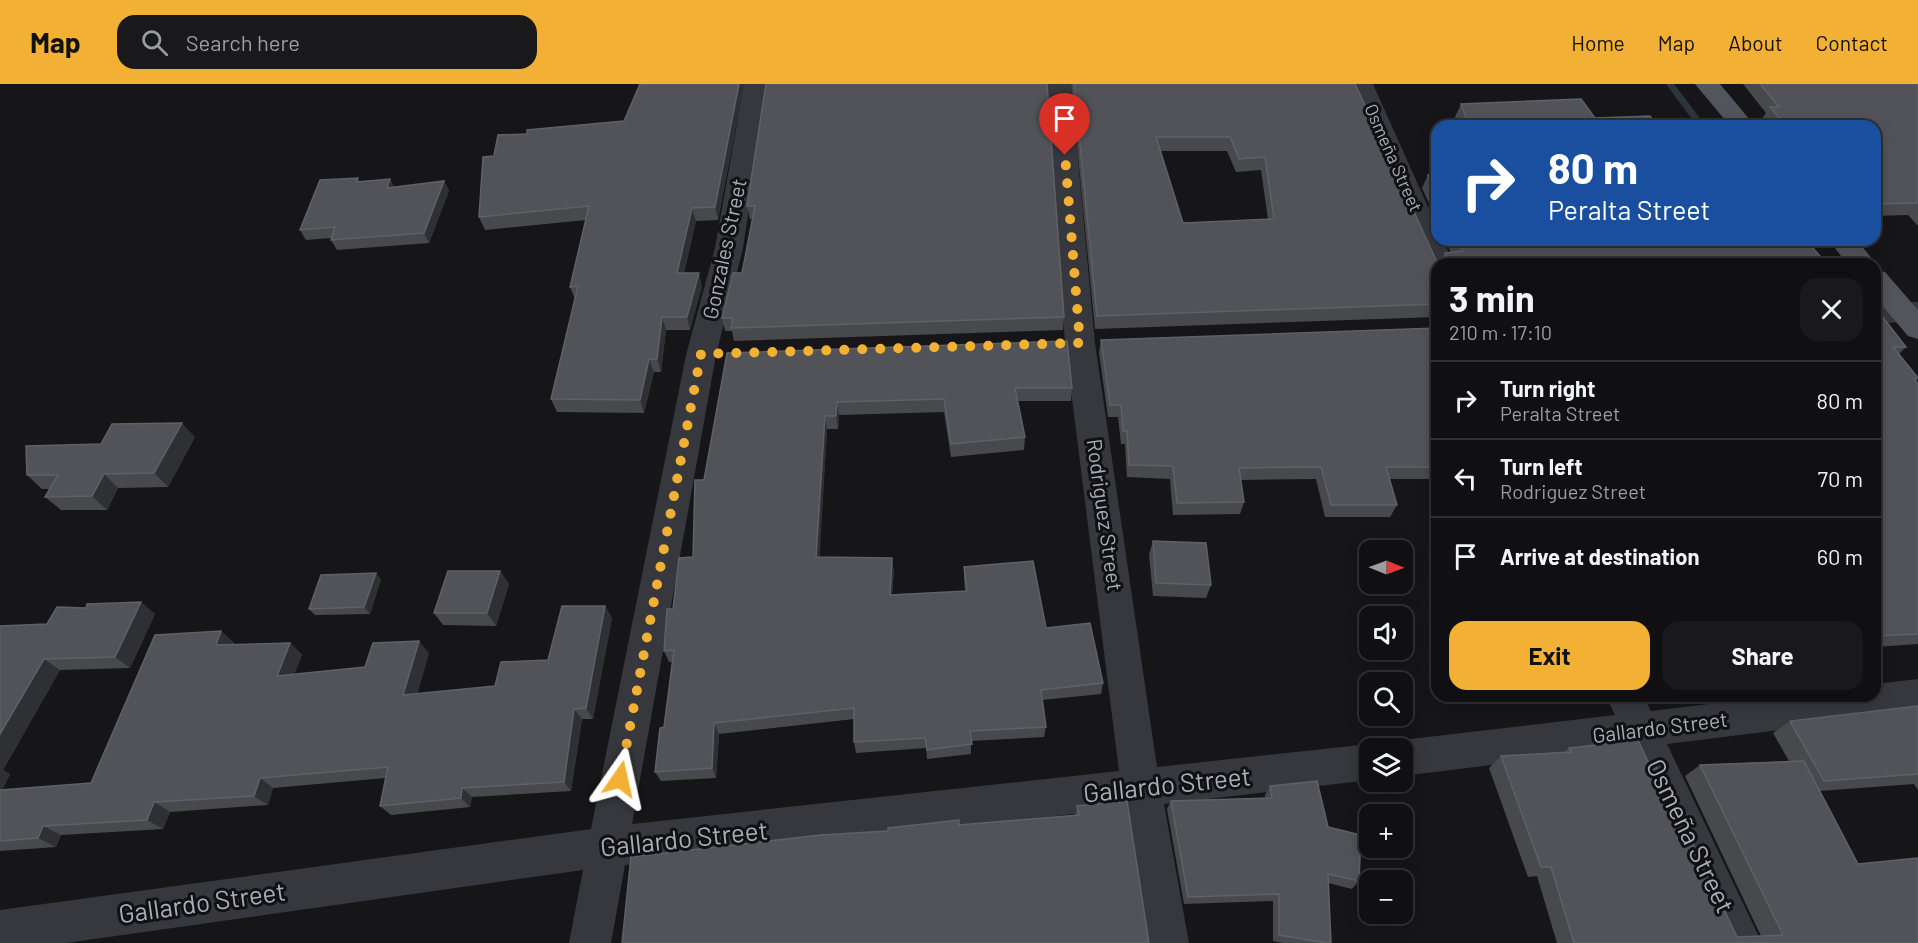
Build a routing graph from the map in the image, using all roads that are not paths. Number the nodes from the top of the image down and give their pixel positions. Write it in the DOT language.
graph roads {
  1 [pos="756,84"];
  2 [pos="1059,84"];
  3 [pos="1361,84"];
  4 [pos="1707,84"];
  5 [pos="1738,120"];
  6 [pos="1431,243"];
  7 [pos="1847,246"];
  8 [pos="1857,258"];
  9 [pos="1881,285"];
  10 [pos="1881,314"];
  11 [pos="1913,318"];
  12 [pos="1918,696"];
  13 [pos="1881,701"];
  14 [pos="1628,702"];
  15 [pos="1870,702"];
  16 [pos="1640,731"];
  17 [pos="1413,757"];
  18 [pos="1359,763"];
  19 [pos="1141,788"];
  20 [pos="607,847"];
  21 [pos="0,931"];
  22 [pos="48,934"];
  23 [pos="590,943"];
  24 [pos="1168,943"];
  25 [pos="1741,943"];
  1 -- 20 [label="street, Gonzales Street"];
  2 -- 19 [label="street, Rodriguez Street"];
  3 -- 6 [label="street, Osmeña Street"];
  4 -- 5 [label="main road"];
  7 -- 8 [label="main road"];
  9 -- 11 [label="main road"];
  10 -- 11 [label="street"];
  12 -- 13 [label="street, Gallardo Street"];
  14 -- 16 [label="street, Osmeña Street"];
  15 -- 16 [label="street, Gallardo Street"];
  16 -- 17 [label="street, Gallardo Street"];
  16 -- 25 [label="street, Osmeña Street"];
  18 -- 19 [label="street, Gallardo Street"];
  19 -- 20 [label="street, Gallardo Street"];
  19 -- 24 [label="street, Rodriguez Street"];
  20 -- 22 [label="street, Gallardo Street"];
  20 -- 23 [label="street, Gonzales Street"];
  21 -- 22 [label="street, Gallardo Street"];
}
